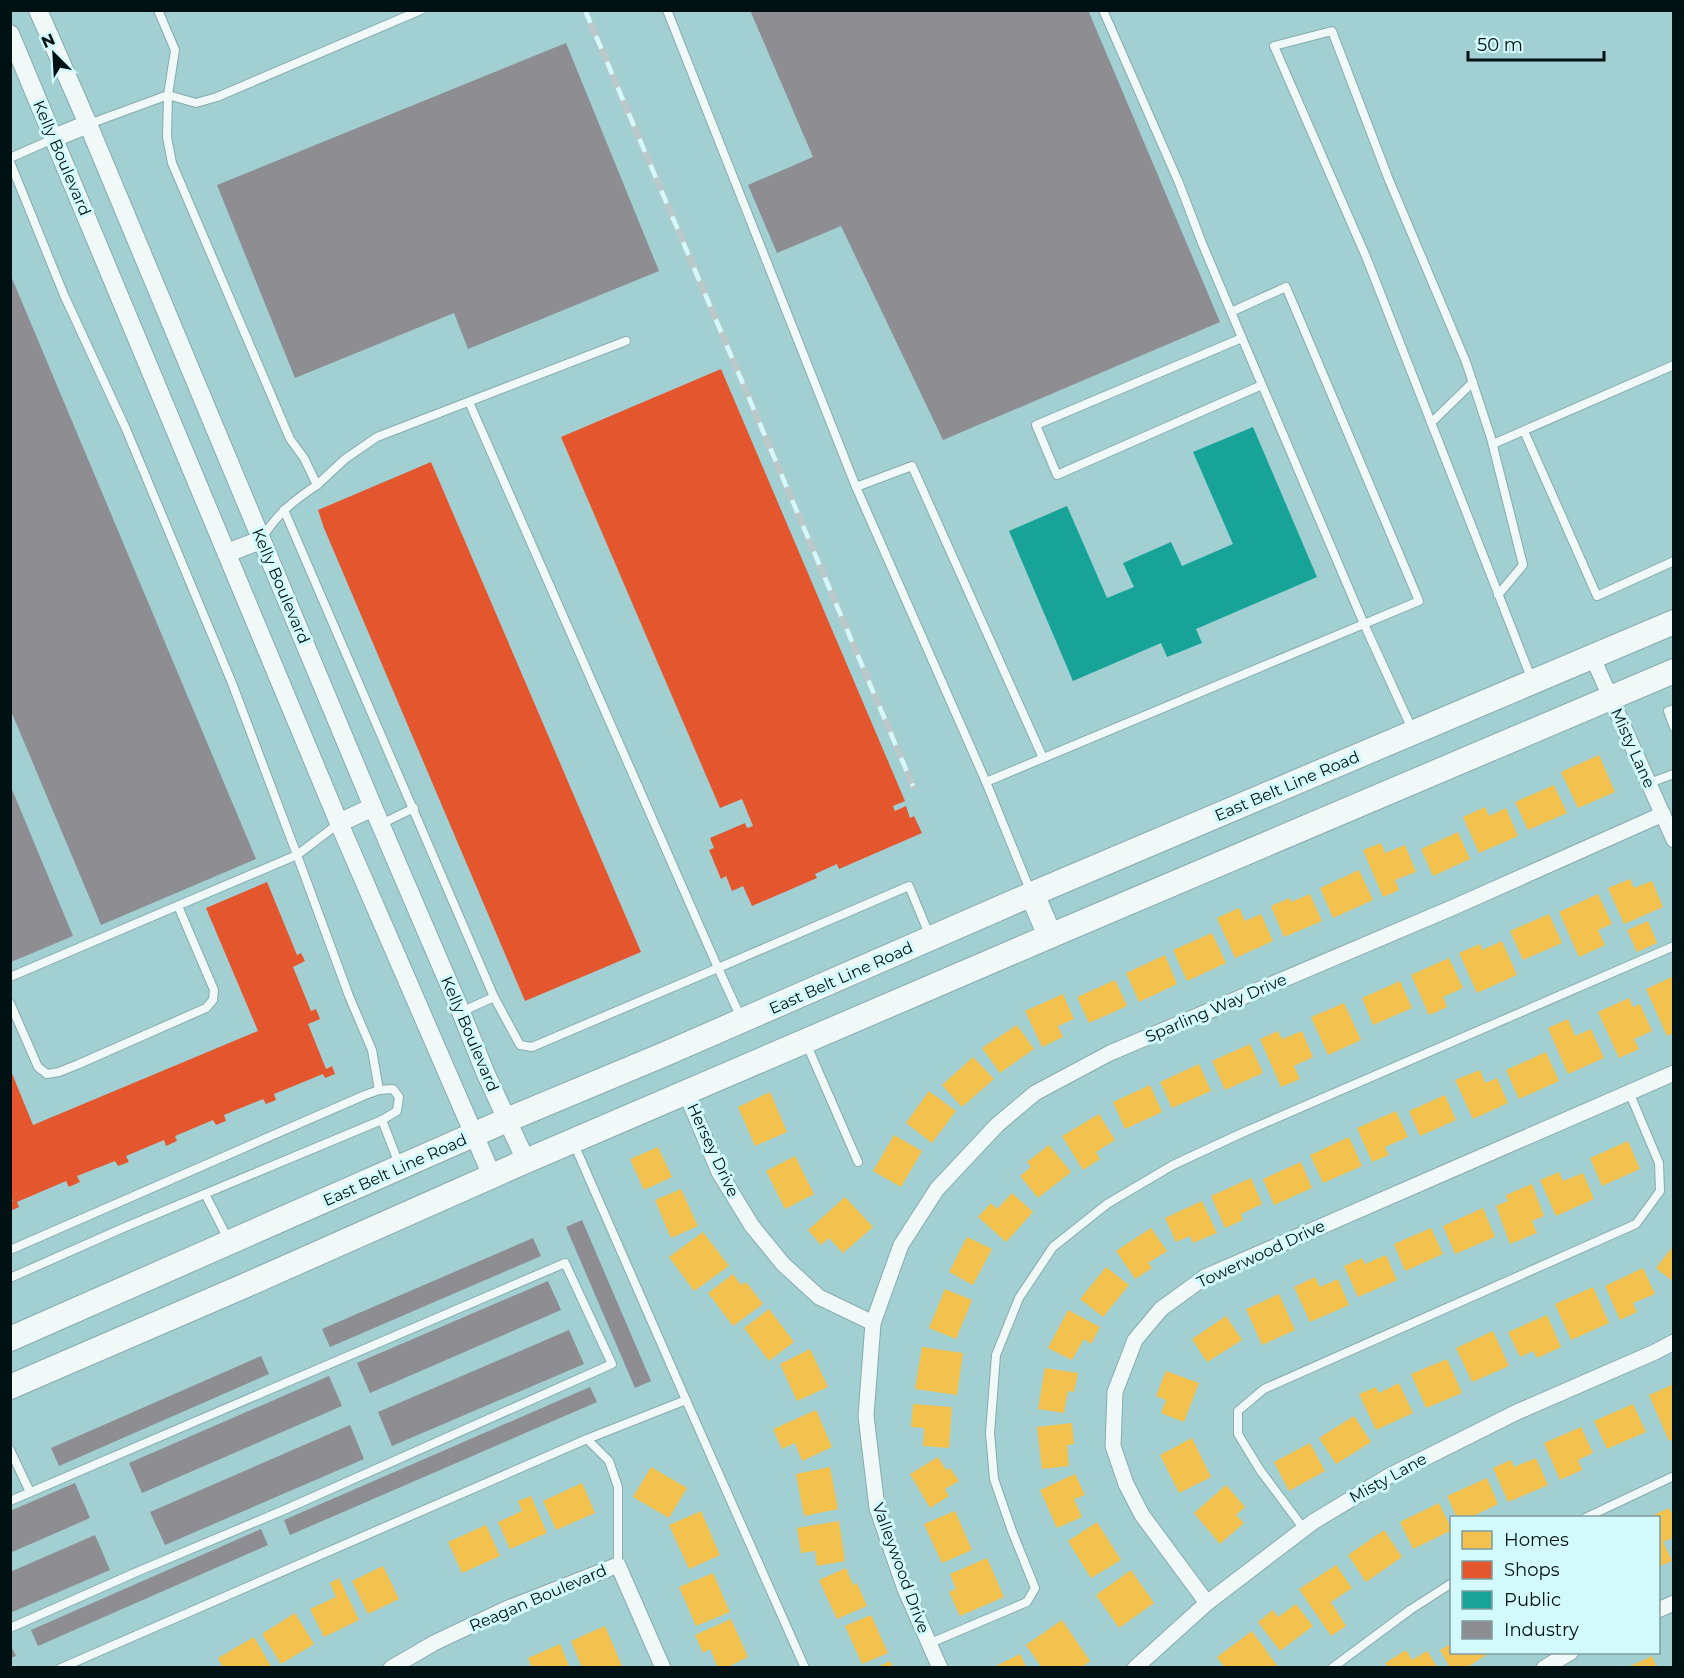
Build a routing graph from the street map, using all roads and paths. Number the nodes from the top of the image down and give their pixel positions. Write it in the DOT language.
graph roads {
  1 [pos="38,10"];
  2 [pos="158,10"];
  3 [pos="421,10"];
  4 [pos="667,10"];
  5 [pos="1103,10"];
  6 [pos="10,34"];
  7 [pos="168,94"];
  8 [pos="88,124"];
  9 [pos="54,138"];
  10 [pos="10,160"];
  11 [pos="1231,312"];
  12 [pos="1242,338"];
  13 [pos="626,341"];
  14 [pos="1674,365"];
  15 [pos="1473,381"];
  16 [pos="1262,385"];
  17 [pos="469,402"];
  18 [pos="1431,423"];
  19 [pos="1524,431"];
  20 [pos="1493,444"];
  21 [pos="317,485"];
  22 [pos="855,487"];
  23 [pos="284,510"];
  24 [pos="261,540"];
  25 [pos="227,553"];
  26 [pos="1674,561"];
  27 [pos="1498,595"];
  28 [pos="1674,622"];
  29 [pos="1364,624"];
  30 [pos="1593,656"];
  31 [pos="1674,671"];
  32 [pos="1532,682"];
  33 [pos="1611,697"];
  34 [pos="1674,709"];
  35 [pos="1674,727"];
  36 [pos="1413,732"];
  37 [pos="1042,758"];
  38 [pos="1674,774"];
  39 [pos="987,782"];
  40 [pos="1649,783"];
  41 [pos="373,807"];
  42 [pos="414,808"];
  43 [pos="1663,814"];
  44 [pos="339,822"];
  45 [pos="381,824"];
  46 [pos="1673,836"];
  47 [pos="297,855"];
  48 [pos="1032,894"];
  49 [pos="178,906"];
  50 [pos="1050,936"];
  51 [pos="931,938"];
  52 [pos="1674,946"];
  53 [pos="718,968"];
  54 [pos="10,977"];
  55 [pos="494,997"];
  56 [pos="10,1003"];
  57 [pos="461,1012"];
  58 [pos="742,1021"];
  59 [pos="805,1041"];
  60 [pos="1674,1072"];
  61 [pos="379,1090"];
  62 [pos="1629,1092"];
  63 [pos="686,1093"];
  64 [pos="382,1120"];
  65 [pos="507,1120"];
  66 [pos="474,1135"];
  67 [pos="573,1141"];
  68 [pos="526,1161"];
  69 [pos="858,1162"];
  70 [pos="400,1168"];
  71 [pos="492,1176"];
  72 [pos="205,1194"];
  73 [pos="230,1243"];
  74 [pos="10,1250"];
  75 [pos="10,1278"];
  76 [pos="873,1323"];
  77 [pos="10,1339"];
  78 [pos="1674,1342"];
  79 [pos="10,1387"];
  80 [pos="686,1400"];
  81 [pos="587,1439"];
  82 [pos="11,1452"];
  83 [pos="1674,1476"];
  84 [pos="30,1492"];
  85 [pos="10,1501"];
  86 [pos="1589,1516"];
  87 [pos="1304,1529"];
  88 [pos="618,1565"];
  89 [pos="1450,1584"];
  90 [pos="1207,1603"];
  91 [pos="1674,1603"];
  92 [pos="1660,1610"];
  93 [pos="10,1628"];
  94 [pos="928,1644"];
  95 [pos="1570,1654"];
  96 [pos="1553,1665"];
  97 [pos="61,1668"];
  98 [pos="391,1668"];
  99 [pos="663,1668"];
  100 [pos="805,1668"];
  101 [pos="940,1668"];
  102 [pos="1135,1668"];
  103 [pos="1332,1668"];
  1 -- 8 [label="street, Kelly Boulevard"];
  2 -- 7 [label="lane"];
  3 -- 7 [label="lane"];
  4 -- 22 [label="lane"];
  5 -- 11 [label="lane"];
  6 -- 9 [label="street, Kelly Boulevard"];
  7 -- 8 [label="lane"];
  7 -- 21 [label="lane"];
  8 -- 9 [label="street"];
  8 -- 24 [label="street, Kelly Boulevard"];
  9 -- 10 [label="lane"];
  9 -- 25 [label="street, Kelly Boulevard"];
  10 -- 47 [label="lane"];
  11 -- 12 [label="lane"];
  11 -- 29 [label="lane"];
  12 -- 16 [label="lane"];
  12 -- 16 [label="lane"];
  13 -- 17 [label="lane"];
  14 -- 19 [label="lane"];
  15 -- 18 [label="lane"];
  15 -- 18 [label="lane"];
  15 -- 20 [label="lane"];
  16 -- 29 [label="lane"];
  17 -- 21 [label="lane"];
  17 -- 53 [label="lane"];
  18 -- 27 [label="lane"];
  19 -- 20 [label="lane"];
  19 -- 26 [label="lane"];
  20 -- 27 [label="lane"];
  21 -- 23 [label="lane"];
  22 -- 37 [label="lane"];
  22 -- 39 [label="lane"];
  23 -- 24 [label="lane"];
  23 -- 42 [label="lane"];
  24 -- 25 [label="street"];
  24 -- 41 [label="street, Kelly Boulevard"];
  25 -- 44 [label="street, Kelly Boulevard"];
  27 -- 32 [label="lane"];
  28 -- 30 [label="main road, East Belt Line Road"];
  29 -- 36 [label="lane"];
  29 -- 37 [label="lane"];
  30 -- 32 [label="main road, East Belt Line Road"];
  30 -- 33 [label="street, Misty Lane"];
  31 -- 33 [label="main road"];
  32 -- 36 [label="main road, East Belt Line Road"];
  33 -- 40 [label="street, Misty Lane"];
  33 -- 50 [label="main road"];
  34 -- 35 [label="lane"];
  36 -- 48 [label="main road, East Belt Line Road"];
  37 -- 39 [label="lane"];
  38 -- 40 [label="lane"];
  39 -- 48 [label="lane"];
  40 -- 43 [label="street, Misty Lane"];
  41 -- 44 [label="street"];
  41 -- 45 [label="street, Kelly Boulevard"];
  42 -- 45 [label="lane"];
  42 -- 55 [label="lane"];
  43 -- 46 [label="street, Misty Lane"];
  43 -- 76 [label="street, Sparling Way Drive"];
  44 -- 47 [label="lane"];
  44 -- 66 [label="street, Kelly Boulevard"];
  45 -- 57 [label="street, Kelly Boulevard"];
  47 -- 49 [label="lane"];
  47 -- 61 [label="lane"];
  48 -- 50 [label="main road"];
  48 -- 51 [label="main road, East Belt Line Road"];
  49 -- 54 [label="lane"];
  49 -- 56 [label="lane"];
  50 -- 59 [label="main road"];
  51 -- 53 [label="lane"];
  51 -- 58 [label="main road, East Belt Line Road"];
  52 -- 94 [label="lane"];
  53 -- 55 [label="lane"];
  53 -- 58 [label="lane"];
  55 -- 57 [label="lane"];
  57 -- 65 [label="street, Kelly Boulevard"];
  58 -- 65 [label="main road, East Belt Line Road"];
  59 -- 63 [label="main road"];
  59 -- 69 [label="lane"];
  60 -- 62 [label="street, Towerwood Drive"];
  61 -- 64 [label="lane"];
  61 -- 74 [label="lane"];
  62 -- 87 [label="lane"];
  62 -- 90 [label="street, Towerwood Drive"];
  63 -- 67 [label="main road"];
  63 -- 76 [label="street, Hersey Drive"];
  64 -- 70 [label="lane"];
  64 -- 72 [label="lane"];
  65 -- 66 [label="main road, East Belt Line Road"];
  65 -- 68 [label="street, Kelly Boulevard"];
  66 -- 70 [label="main road, East Belt Line Road"];
  66 -- 71 [label="street, Kelly Boulevard"];
  67 -- 68 [label="main road"];
  67 -- 80 [label="lane"];
  68 -- 71 [label="main road"];
  70 -- 73 [label="main road, East Belt Line Road"];
  71 -- 79 [label="main road"];
  72 -- 73 [label="lane"];
  72 -- 75 [label="lane"];
  73 -- 77 [label="main road, East Belt Line Road"];
  76 -- 94 [label="street, Valleywood Drive"];
  78 -- 87 [label="street, Misty Lane"];
  80 -- 81 [label="lane"];
  80 -- 100 [label="lane"];
  81 -- 88 [label="lane"];
  81 -- 97 [label="lane"];
  82 -- 84 [label="lane"];
  83 -- 86 [label="lane"];
  84 -- 85 [label="lane"];
  84 -- 93 [label="lane"];
  87 -- 90 [label="street, Misty Lane"];
  88 -- 98 [label="street, Reagan Boulevard"];
  88 -- 99 [label="street, Reagan Boulevard"];
  89 -- 103 [label="lane"];
  90 -- 102 [label="street, Misty Lane"];
  91 -- 92 [label="street"];
  94 -- 101 [label="street, Valleywood Drive"];
  95 -- 96 [label="street"];
}
